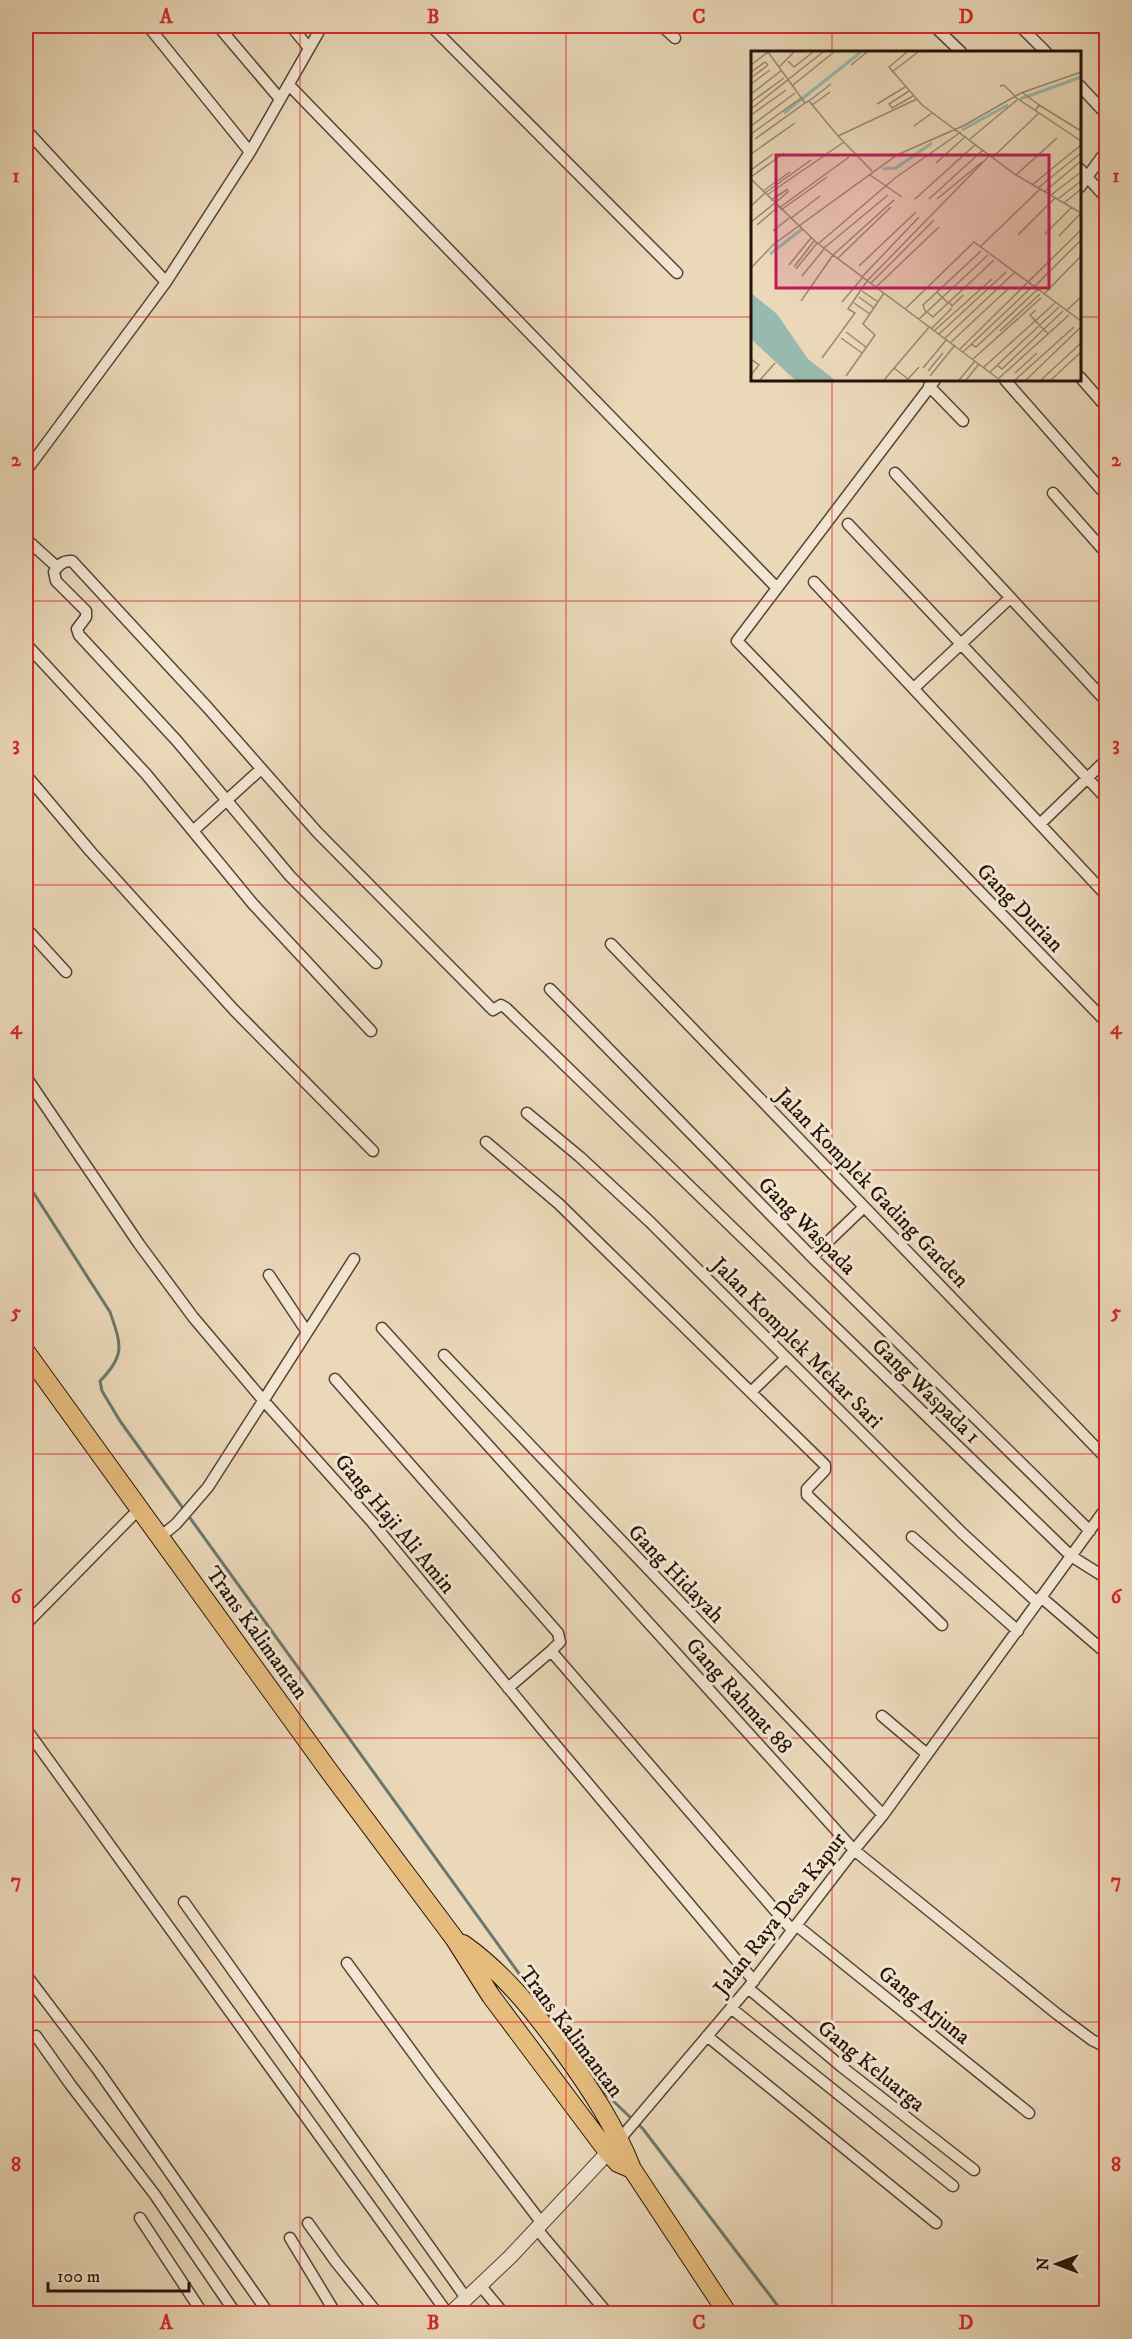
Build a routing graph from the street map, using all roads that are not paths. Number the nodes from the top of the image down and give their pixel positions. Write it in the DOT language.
graph roads {
  1 [pos="148,26"];
  2 [pos="218,26"];
  3 [pos="291,26"];
  4 [pos="322,26"];
  5 [pos="431,26"];
  6 [pos="662,26"];
  7 [pos="934,26"];
  8 [pos="1020,26"];
  9 [pos="675,38"];
  10 [pos="309,48"];
  11 [pos="960,51"];
  12 [pos="1045,51"];
  13 [pos="289,85"];
  14 [pos="1081,87"];
  15 [pos="280,99"];
  16 [pos="1107,114"];
  17 [pos="26,130"];
  18 [pos="1107,151"];
  19 [pos="250,152"];
  20 [pos="1084,173"];
  21 [pos="1107,198"];
  22 [pos="677,273"];
  23 [pos="166,282"];
  24 [pos="1081,378"];
  25 [pos="1006,381"];
  26 [pos="932,383"];
  27 [pos="1107,407"];
  28 [pos="963,422"];
  29 [pos="26,471"];
  30 [pos="895,473"];
  31 [pos="1053,493"];
  32 [pos="1107,495"];
  33 [pos="848,524"];
  34 [pos="26,539"];
  35 [pos="1107,553"];
  36 [pos="57,567"];
  37 [pos="814,582"];
  38 [pos="776,587"];
  39 [pos="1010,598"];
  40 [pos="962,643"];
  41 [pos="26,644"];
  42 [pos="914,688"];
  43 [pos="1107,701"];
  44 [pos="1107,760"];
  45 [pos="261,770"];
  46 [pos="26,775"];
  47 [pos="1088,778"];
  48 [pos="1107,798"];
  49 [pos="227,800"];
  50 [pos="1040,824"];
  51 [pos="193,831"];
  52 [pos="1107,895"];
  53 [pos="26,927"];
  54 [pos="611,944"];
  55 [pos="376,963"];
  56 [pos="66,972"];
  57 [pos="550,989"];
  58 [pos="1107,1022"];
  59 [pos="371,1031"];
  60 [pos="26,1077"];
  61 [pos="527,1113"];
  62 [pos="486,1142"];
  63 [pos="373,1151"];
  64 [pos="864,1207"];
  65 [pos="812,1257"];
  66 [pos="354,1258"];
  67 [pos="269,1275"];
  68 [pos="382,1328"];
  69 [pos="307,1332"];
  70 [pos="26,1352"];
  71 [pos="444,1355"];
  72 [pos="786,1358"];
  73 [pos="335,1379"];
  74 [pos="751,1392"];
  75 [pos="263,1400"];
  76 [pos="1107,1458"];
  77 [pos="1107,1508"];
  78 [pos="139,1509"];
  79 [pos="1090,1531"];
  80 [pos="160,1537"];
  81 [pos="912,1537"];
  82 [pos="1071,1556"];
  83 [pos="1107,1578"];
  84 [pos="1039,1599"];
  85 [pos="26,1624"];
  86 [pos="942,1624"];
  87 [pos="1018,1631"];
  88 [pos="551,1651"];
  89 [pos="1107,1653"];
  90 [pos="508,1688"];
  91 [pos="882,1716"];
  92 [pos="26,1730"];
  93 [pos="927,1754"];
  94 [pos="883,1815"];
  95 [pos="854,1850"];
  96 [pos="184,1902"];
  97 [pos="794,1927"];
  98 [pos="454,1938"];
  99 [pos="347,1963"];
  100 [pos="26,1975"];
  101 [pos="751,1984"];
  102 [pos="731,2008"];
  103 [pos="36,2036"];
  104 [pos="707,2036"];
  105 [pos="1107,2047"];
  106 [pos="1029,2113"];
  107 [pos="620,2139"];
  108 [pos="603,2158"];
  109 [pos="632,2169"];
  110 [pos="974,2170"];
  111 [pos="953,2186"];
  112 [pos="141,2218"];
  113 [pos="308,2223"];
  114 [pos="936,2223"];
  115 [pos="539,2225"];
  116 [pos="290,2238"];
  117 [pos="480,2285"];
  118 [pos="466,2298"];
  119 [pos="203,2313"];
  120 [pos="236,2313"];
  121 [pos="269,2313"];
  122 [pos="336,2313"];
  123 [pos="378,2313"];
  124 [pos="449,2313"];
  125 [pos="504,2313"];
  126 [pos="608,2313"];
  127 [pos="728,2313"];
  1 -- 19 [label="street"];
  2 -- 15 [label="street"];
  3 -- 10 [label="street"];
  4 -- 10 [label="street"];
  5 -- 22 [label="street"];
  6 -- 9 [label="street"];
  7 -- 11 [label="street"];
  8 -- 12 [label="street"];
  10 -- 13 [label="street"];
  13 -- 15 [label="street"];
  13 -- 38 [label="street"];
  14 -- 16 [label="street"];
  15 -- 19 [label="street"];
  17 -- 23 [label="street"];
  18 -- 20 [label="street"];
  19 -- 23 [label="street"];
  20 -- 21 [label="street"];
  23 -- 29 [label="street"];
  24 -- 27 [label="street"];
  25 -- 32 [label="street"];
  26 -- 28 [label="street"];
  26 -- 38 [label="street"];
  30 -- 39 [label="street"];
  31 -- 35 [label="street"];
  33 -- 40 [label="street"];
  34 -- 36 [label="street"];
  36 -- 45 [label="street"];
  36 -- 49 [label="street"];
  37 -- 42 [label="street"];
  38 -- 58 [label="street, Gang Durian"];
  39 -- 40 [label="street"];
  39 -- 43 [label="street"];
  40 -- 42 [label="street"];
  40 -- 47 [label="street"];
  41 -- 51 [label="street"];
  42 -- 50 [label="street"];
  44 -- 47 [label="street"];
  45 -- 49 [label="street"];
  45 -- 82 [label="street, Gang Waspada 1"];
  46 -- 63 [label="street"];
  47 -- 48 [label="street"];
  47 -- 50 [label="street"];
  49 -- 51 [label="street"];
  49 -- 55 [label="street"];
  50 -- 52 [label="street"];
  51 -- 59 [label="street"];
  53 -- 56 [label="street"];
  54 -- 64 [label="street, Jalan Komplek Gading Garden"];
  57 -- 65 [label="street, Gang Waspada"];
  60 -- 75 [label="street, Gang Haji Ali Amin"];
  61 -- 72 [label="street, Jalan Komplek Mekar Sari"];
  62 -- 74 [label="street"];
  64 -- 65 [label="street"];
  64 -- 76 [label="street, Jalan Komplek Gading Garden"];
  65 -- 79 [label="street, Gang Waspada"];
  66 -- 69 [label="street"];
  67 -- 69 [label="street"];
  68 -- 95 [label="street, Gang Rahmat 88"];
  69 -- 75 [label="street"];
  70 -- 78 [label="highway, Trans Kalimantan"];
  71 -- 94 [label="street, Gang Hidayah"];
  72 -- 74 [label="street"];
  72 -- 84 [label="street, Jalan Komplek Mekar Sari"];
  73 -- 88 [label="street"];
  74 -- 86 [label="street"];
  75 -- 80 [label="street"];
  75 -- 90 [label="street, Gang Haji Ali Amin"];
  77 -- 79 [label="street, Jalan Raya Desa Kapur"];
  78 -- 80 [label="highway, Trans Kalimantan"];
  78 -- 85 [label="street"];
  79 -- 82 [label="street, Jalan Raya Desa Kapur"];
  80 -- 98 [label="highway, Trans Kalimantan"];
  81 -- 87 [label="street"];
  82 -- 83 [label="street, Gang Waspada 1"];
  82 -- 84 [label="street, Jalan Raya Desa Kapur"];
  84 -- 87 [label="street, Jalan Raya Desa Kapur"];
  84 -- 89 [label="street, Jalan Komplek Mekar Sari"];
  87 -- 93 [label="street, Jalan Raya Desa Kapur"];
  88 -- 90 [label="street"];
  88 -- 97 [label="street, Gang Arjuna"];
  90 -- 101 [label="street, Gang Haji Ali Amin"];
  91 -- 93 [label="street"];
  92 -- 124 [label="street"];
  93 -- 94 [label="street, Jalan Raya Desa Kapur"];
  94 -- 95 [label="street, Jalan Raya Desa Kapur"];
  95 -- 97 [label="street, Jalan Raya Desa Kapur"];
  95 -- 105 [label="street, Gang Rahmat 88"];
  96 -- 118 [label="street"];
  97 -- 101 [label="street, Jalan Raya Desa Kapur"];
  97 -- 106 [label="street, Gang Arjuna"];
  98 -- 107 [label="highway, Trans Kalimantan"];
  98 -- 108 [label="highway, Trans Kalimantan"];
  99 -- 115 [label="street"];
  100 -- 121 [label="street"];
  101 -- 102 [label="street, Jalan Raya Desa Kapur"];
  101 -- 110 [label="street, Gang Keluarga"];
  102 -- 104 [label="street, Jalan Raya Desa Kapur"];
  102 -- 111 [label="street"];
  103 -- 120 [label="street"];
  104 -- 107 [label="street, Jalan Raya Desa Kapur"];
  104 -- 114 [label="street"];
  107 -- 108 [label="street, Jalan Raya Desa Kapur"];
  107 -- 109 [label="highway, Trans Kalimantan"];
  108 -- 109 [label="highway, Trans Kalimantan"];
  108 -- 115 [label="street, Jalan Raya Desa Kapur"];
  109 -- 127 [label="highway"];
  112 -- 119 [label="street"];
  113 -- 123 [label="street"];
  115 -- 117 [label="street, Jalan Raya Desa Kapur"];
  115 -- 126 [label="street"];
  116 -- 122 [label="street"];
  117 -- 118 [label="street, Jalan Raya Desa Kapur"];
  117 -- 125 [label="street"];
  118 -- 124 [label="street, Jalan Raya Desa Kapur"];
}
